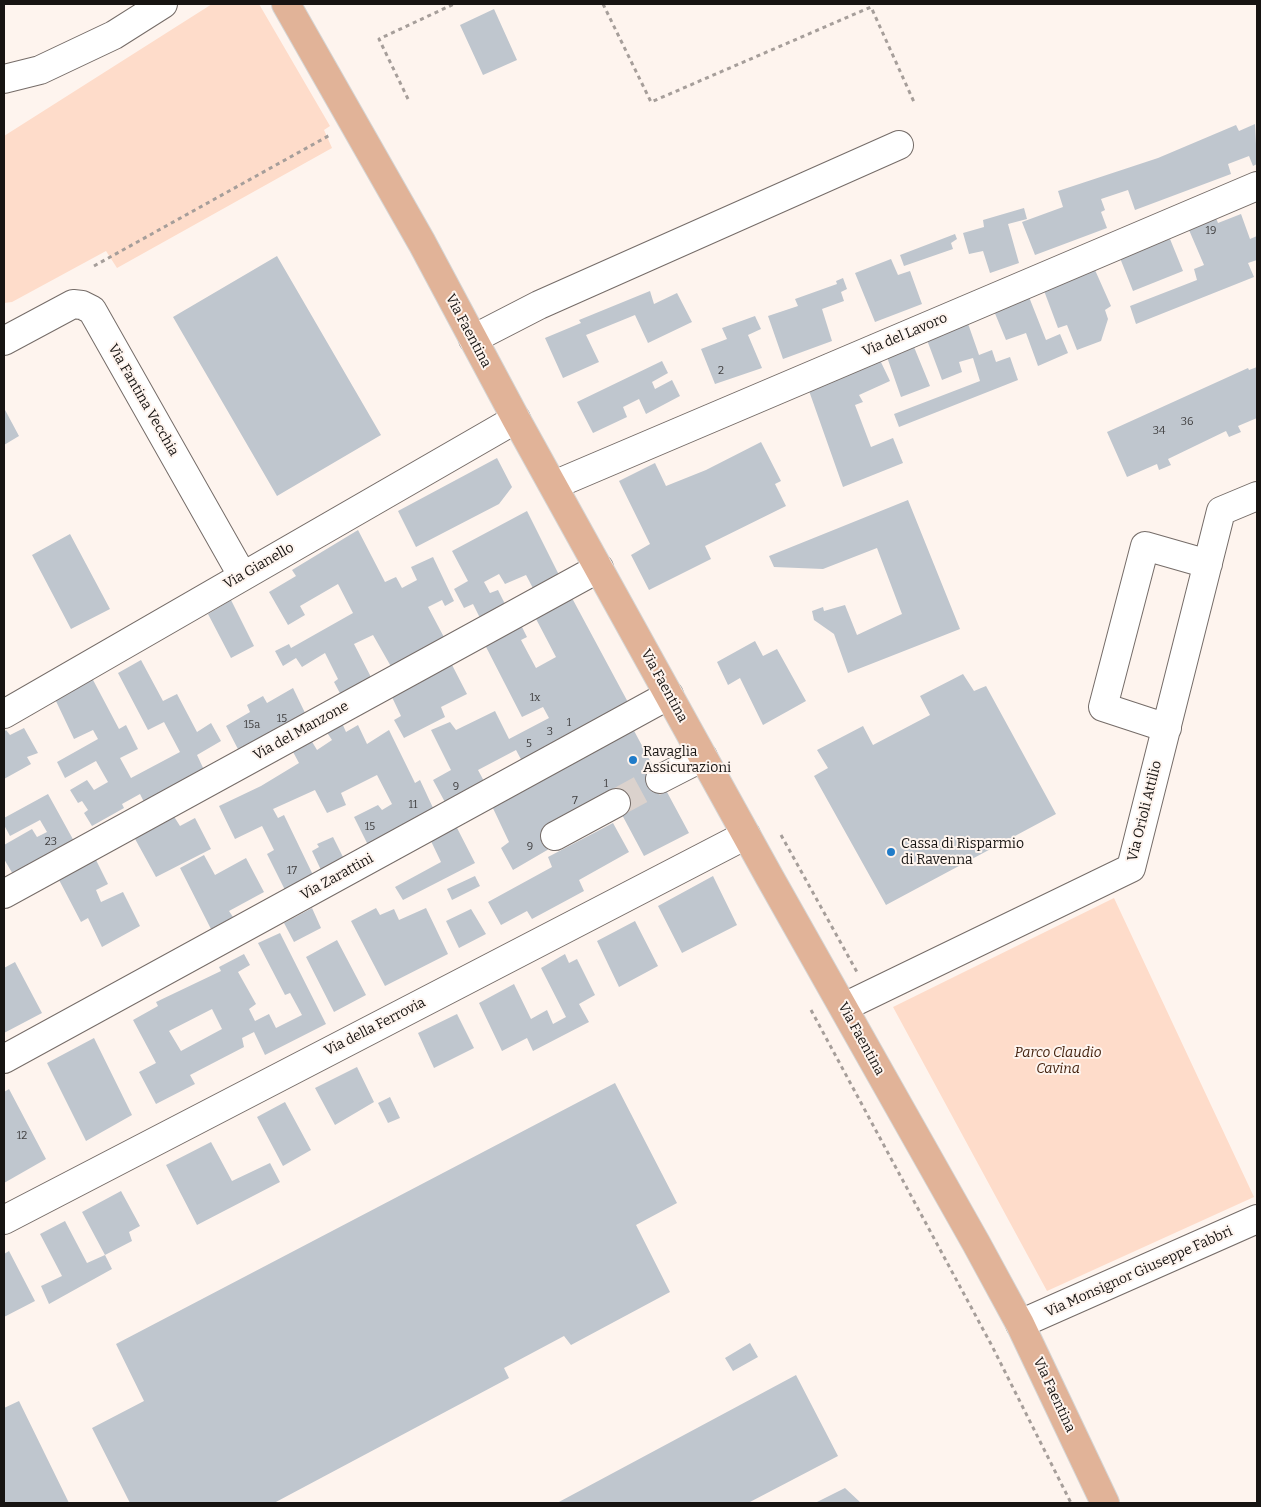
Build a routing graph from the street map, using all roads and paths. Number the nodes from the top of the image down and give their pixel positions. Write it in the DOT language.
graph roads {
  1 [pos="163,4"];
  2 [pos="286,4"];
  3 [pos="454,4"];
  4 [pos="603,4"];
  5 [pos="4,79"];
  6 [pos="408,98"];
  7 [pos="914,102"];
  8 [pos="335,133"];
  9 [pos="898,144"];
  10 [pos="1257,186"];
  11 [pos="94,266"];
  12 [pos="473,339"];
  13 [pos="4,340"];
  14 [pos="516,419"];
  15 [pos="554,485"];
  16 [pos="1257,496"];
  17 [pos="1208,564"];
  18 [pos="599,568"];
  19 [pos="242,575"];
  20 [pos="669,695"];
  21 [pos="4,714"];
  22 [pos="1166,728"];
  23 [pos="703,757"];
  24 [pos="660,779"];
  25 [pos="616,803"];
  26 [pos="746,835"];
  27 [pos="555,836"];
  28 [pos="4,894"];
  29 [pos="844,1007"];
  30 [pos="4,1058"];
  31 [pos="879,1140"];
  32 [pos="1257,1219"];
  33 [pos="4,1220"];
  34 [pos="1020,1324"];
  35 [pos="1071,1503"];
  36 [pos="1105,1503"];
  1 -- 5 [label="street"];
  2 -- 12 [label="main road, Via Faentina"];
  3 -- 6 [label="path"];
  4 -- 7 [label="path"];
  8 -- 11 [label="path"];
  9 -- 12 [label="street"];
  10 -- 15 [label="street, Via del Lavoro"];
  12 -- 14 [label="main road, Via Faentina"];
  13 -- 19 [label="street, Via Fantina Vecchia"];
  14 -- 15 [label="main road, Via Faentina"];
  14 -- 19 [label="street, Via Gianello"];
  15 -- 18 [label="main road, Via Faentina"];
  16 -- 17 [label="street, Via Orioli Attilio"];
  17 -- 22 [label="street, Via Orioli Attilio"];
  17 -- 22 [label="street"];
  18 -- 20 [label="main road, Via Faentina"];
  18 -- 28 [label="street, Via del Manzone"];
  19 -- 21 [label="street, Via Gianello"];
  20 -- 23 [label="main road, Via Faentina"];
  20 -- 30 [label="street, Via Zarattini"];
  22 -- 29 [label="street, Via Orioli Attilio"];
  23 -- 24 [label="street"];
  23 -- 26 [label="main road, Via Faentina"];
  25 -- 27 [label="street"];
  26 -- 29 [label="main road, Via Faentina"];
  26 -- 33 [label="street, Via della Ferrovia"];
  29 -- 34 [label="main road, Via Faentina"];
  31 -- 35 [label="path"];
  32 -- 34 [label="street, Via Monsignor Giuseppe Fabbri"];
  34 -- 36 [label="main road, Via Faentina"];
}
